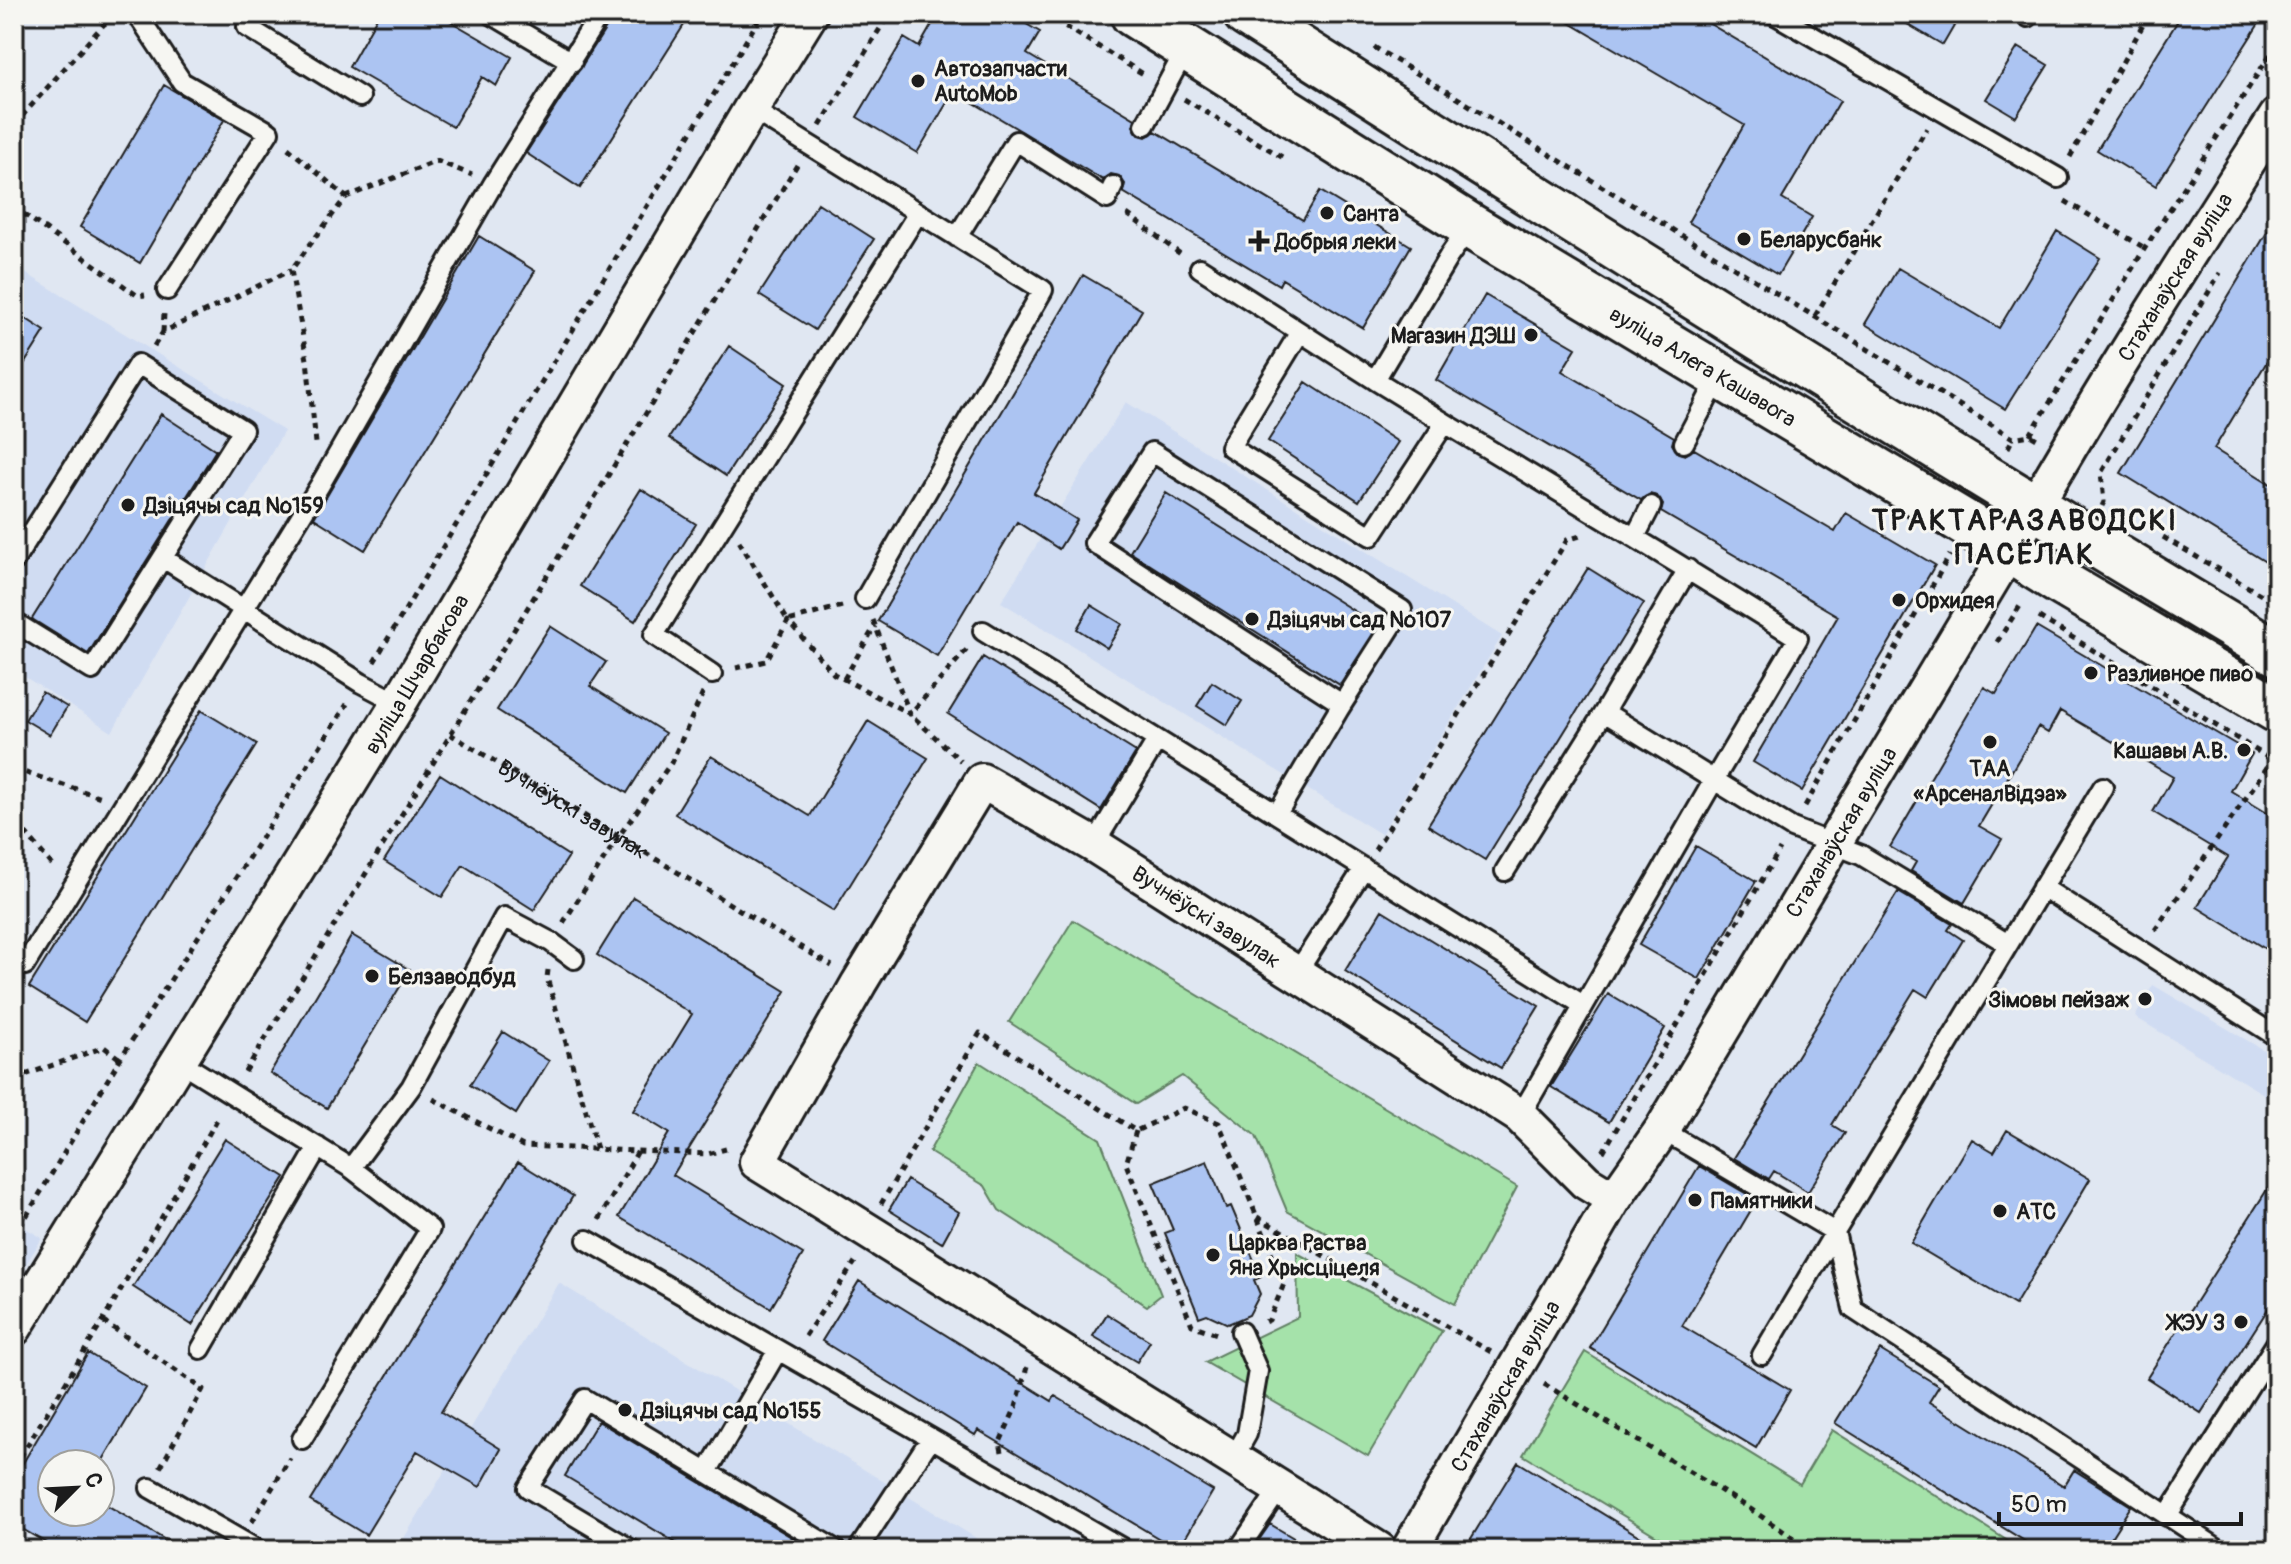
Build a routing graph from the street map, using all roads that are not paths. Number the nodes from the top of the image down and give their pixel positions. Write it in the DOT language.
graph roads {
  1 [pos="137,14"];
  2 [pos="255,14"];
  3 [pos="491,14"];
  4 [pos="600,14"];
  5 [pos="810,14"];
  6 [pos="1133,14"];
  7 [pos="1246,14"];
  8 [pos="1774,14"];
  9 [pos="1187,46"];
  10 [pos="572,62"];
  11 [pos="360,97"];
  12 [pos="751,109"];
  13 [pos="2277,116"];
  14 [pos="1145,125"];
  15 [pos="2058,178"];
  16 [pos="1110,192"];
  17 [pos="918,213"];
  18 [pos="1470,226"];
  19 [pos="957,237"];
  20 [pos="1200,268"];
  21 [pos="167,290"];
  22 [pos="1300,332"];
  23 [pos="1720,375"];
  24 [pos="1375,380"];
  25 [pos="1445,423"];
  26 [pos="1684,443"];
  27 [pos="1651,506"];
  28 [pos="2034,507"];
  29 [pos="1635,537"];
  30 [pos="2009,551"];
  31 [pos="163,558"];
  32 [pos="14,561"];
  33 [pos="1688,569"];
  34 [pos="865,599"];
  35 [pos="244,608"];
  36 [pos="14,622"];
  37 [pos="983,631"];
  38 [pos="2277,653"];
  39 [pos="712,674"];
  40 [pos="399,703"];
  41 [pos="1339,709"];
  42 [pos="2277,710"];
  43 [pos="1604,712"];
  44 [pos="1157,740"];
  45 [pos="1714,780"];
  46 [pos="2103,787"];
  47 [pos="1277,814"];
  48 [pos="1833,843"];
  49 [pos="1094,845"];
  50 [pos="1364,868"];
  51 [pos="1505,871"];
  52 [pos="2042,887"];
  53 [pos="2008,944"];
  54 [pos="574,959"];
  55 [pos="20,962"];
  56 [pos="1296,974"];
  57 [pos="1583,1005"];
  58 [pos="2277,1037"];
  59 [pos="179,1061"];
  60 [pos="1520,1116"];
  61 [pos="1662,1130"];
  62 [pos="318,1147"];
  63 [pos="351,1168"];
  64 [pos="1600,1190"];
  65 [pos="1835,1232"];
  66 [pos="587,1240"];
  67 [pos="17,1316"];
  68 [pos="1241,1332"];
  69 [pos="2277,1342"];
  70 [pos="201,1349"];
  71 [pos="785,1354"];
  72 [pos="1762,1355"];
  73 [pos="931,1438"];
  74 [pos="302,1439"];
  75 [pos="1233,1459"];
  76 [pos="707,1472"];
  77 [pos="150,1488"];
  78 [pos="1280,1488"];
  79 [pos="2167,1516"];
  80 [pos="1123,1549"];
  81 [pos="258,1550"];
  82 [pos="632,1550"];
  83 [pos="836,1550"];
  84 [pos="858,1550"];
  85 [pos="1238,1550"];
  86 [pos="1379,1550"];
  87 [pos="1409,1550"];
  88 [pos="2220,1550"];
  1 -- 21 [label="lane"];
  2 -- 11 [label="lane"];
  3 -- 10 [label="lane"];
  4 -- 10 [label="lane"];
  5 -- 12 [label="street, вуліца Шчарбакова"];
  6 -- 9 [label="main road, вуліца Алега Кашавога"];
  7 -- 28 [label="main road"];
  8 -- 15 [label="lane"];
  9 -- 14 [label="lane"];
  9 -- 18 [label="main road, вуліца Алега Кашавога"];
  10 -- 35 [label="lane"];
  12 -- 17 [label="lane"];
  12 -- 40 [label="street, вуліца Шчарбакова"];
  13 -- 28 [label="street, Стаханаўская вуліца"];
  16 -- 19 [label="lane"];
  17 -- 19 [label="lane"];
  17 -- 39 [label="lane"];
  18 -- 23 [label="main road, вуліца Алега Кашавога"];
  18 -- 24 [label="lane"];
  19 -- 34 [label="lane"];
  20 -- 22 [label="lane"];
  22 -- 24 [label="lane"];
  22 -- 25 [label="lane"];
  23 -- 26 [label="lane"];
  23 -- 30 [label="main road, вуліца Алега Кашавога"];
  24 -- 25 [label="lane"];
  25 -- 29 [label="lane"];
  27 -- 29 [label="lane"];
  28 -- 30 [label="street, Стаханаўская вуліца"];
  28 -- 38 [label="main road"];
  29 -- 33 [label="lane"];
  30 -- 42 [label="main road, вуліца Алега Кашавога"];
  30 -- 48 [label="street, Стаханаўская вуліца"];
  31 -- 32 [label="lane"];
  31 -- 35 [label="lane"];
  31 -- 36 [label="lane"];
  33 -- 43 [label="lane"];
  33 -- 45 [label="lane"];
  35 -- 40 [label="lane"];
  35 -- 55 [label="lane"];
  37 -- 44 [label="lane"];
  40 -- 59 [label="street, вуліца Шчарбакова"];
  41 -- 41 [label="lane"];
  41 -- 47 [label="lane"];
  43 -- 45 [label="lane"];
  43 -- 51 [label="lane"];
  44 -- 47 [label="lane"];
  44 -- 49 [label="lane"];
  45 -- 48 [label="lane"];
  45 -- 57 [label="lane"];
  46 -- 52 [label="lane"];
  47 -- 50 [label="lane"];
  48 -- 53 [label="lane"];
  48 -- 61 [label="street, Стаханаўская вуліца"];
  49 -- 56 [label="street, Вучнёўскі завулак"];
  49 -- 75 [label="street, Вучнёўскі завулак"];
  50 -- 56 [label="lane"];
  50 -- 57 [label="lane"];
  52 -- 53 [label="lane"];
  52 -- 58 [label="lane"];
  53 -- 65 [label="lane"];
  54 -- 63 [label="lane"];
  56 -- 60 [label="street, Вучнёўскі завулак"];
  57 -- 60 [label="lane"];
  59 -- 62 [label="lane"];
  59 -- 67 [label="street, вуліца Шчарбакова"];
  60 -- 64 [label="street, Вучнёўскі завулак"];
  61 -- 64 [label="street, Стаханаўская вуліца"];
  61 -- 65 [label="lane"];
  62 -- 63 [label="lane"];
  62 -- 70 [label="lane"];
  63 -- 74 [label="lane"];
  64 -- 87 [label="street, Стаханаўская вуліца"];
  65 -- 72 [label="lane"];
  65 -- 79 [label="lane"];
  66 -- 71 [label="lane"];
  68 -- 75 [label="lane"];
  69 -- 79 [label="lane"];
  71 -- 73 [label="lane"];
  71 -- 76 [label="lane"];
  73 -- 80 [label="lane"];
  73 -- 84 [label="lane"];
  75 -- 78 [label="street"];
  76 -- 82 [label="lane"];
  76 -- 83 [label="lane"];
  77 -- 81 [label="lane"];
  78 -- 85 [label="lane"];
  78 -- 86 [label="street"];
  79 -- 88 [label="lane"];
}
